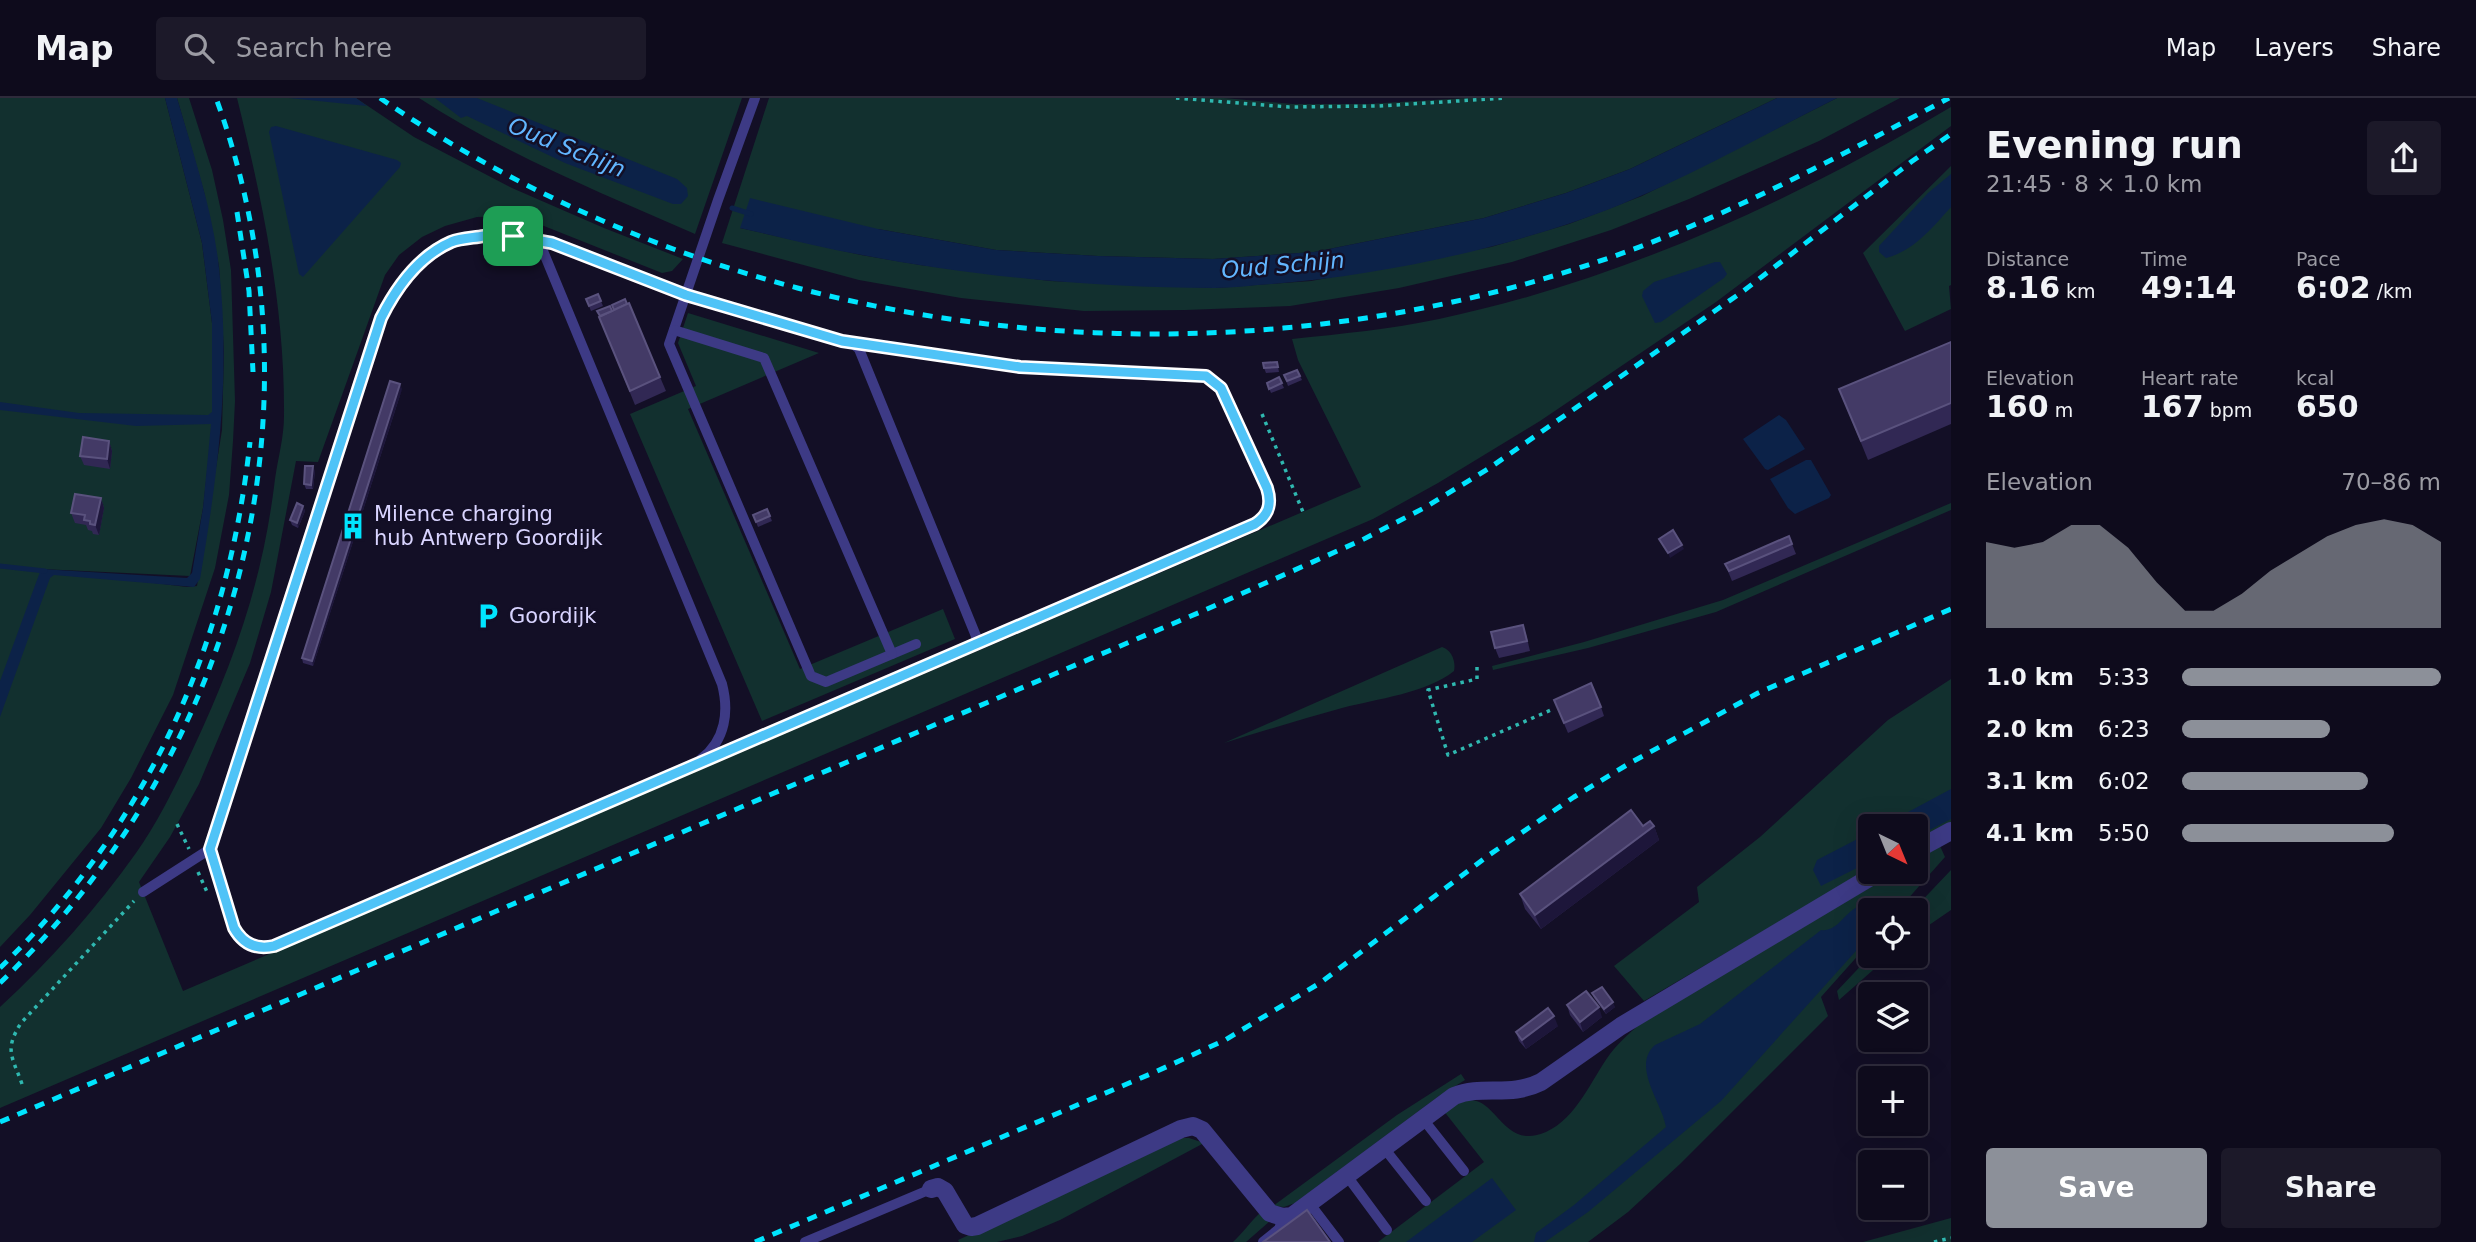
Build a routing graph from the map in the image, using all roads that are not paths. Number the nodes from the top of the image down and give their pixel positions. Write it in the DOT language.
graph roads {
  1 [pos="755,98"];
  2 [pos="535,240"];
  3 [pos="686,295"];
  4 [pos="674,330"];
  5 [pos="851,342"];
  6 [pos="916,644"];
  7 [pos="971,646"];
  8 [pos="892,654"];
  9 [pos="689,767"];
  10 [pos="1951,831"];
  11 [pos="1928,843"];
  12 [pos="210,849"];
  13 [pos="1859,884"];
  14 [pos="143,892"];
  15 [pos="1423,1119"];
  16 [pos="1384,1148"];
  17 [pos="1464,1171"];
  18 [pos="1346,1177"];
  19 [pos="931,1189"];
  20 [pos="1426,1201"];
  21 [pos="1310,1204"];
  22 [pos="1283,1217"];
  23 [pos="1387,1230"];
  24 [pos="805,1242"];
  25 [pos="1263,1242"];
  26 [pos="1339,1242"];
  1 -- 3 [label="lane"];
  2 -- 3 [label="lane"];
  2 -- 9 [label="lane"];
  2 -- 12 [label="lane"];
  3 -- 4 [label="lane"];
  3 -- 5 [label="lane"];
  4 -- 8 [label="lane"];
  4 -- 8 [label="lane"];
  5 -- 7 [label="lane"];
  5 -- 7 [label="lane"];
  6 -- 8 [label="lane"];
  7 -- 9 [label="lane"];
  9 -- 12 [label="lane"];
  10 -- 11 [label="street"];
  12 -- 14 [label="lane"];
  13 -- 15 [label="street"];
  15 -- 16 [label="street"];
  15 -- 17 [label="lane"];
  16 -- 18 [label="street"];
  16 -- 20 [label="lane"];
  18 -- 21 [label="street"];
  18 -- 23 [label="lane"];
  19 -- 22 [label="street"];
  19 -- 24 [label="lane"];
  21 -- 22 [label="street"];
  21 -- 26 [label="lane"];
  22 -- 25 [label="lane"];
}
